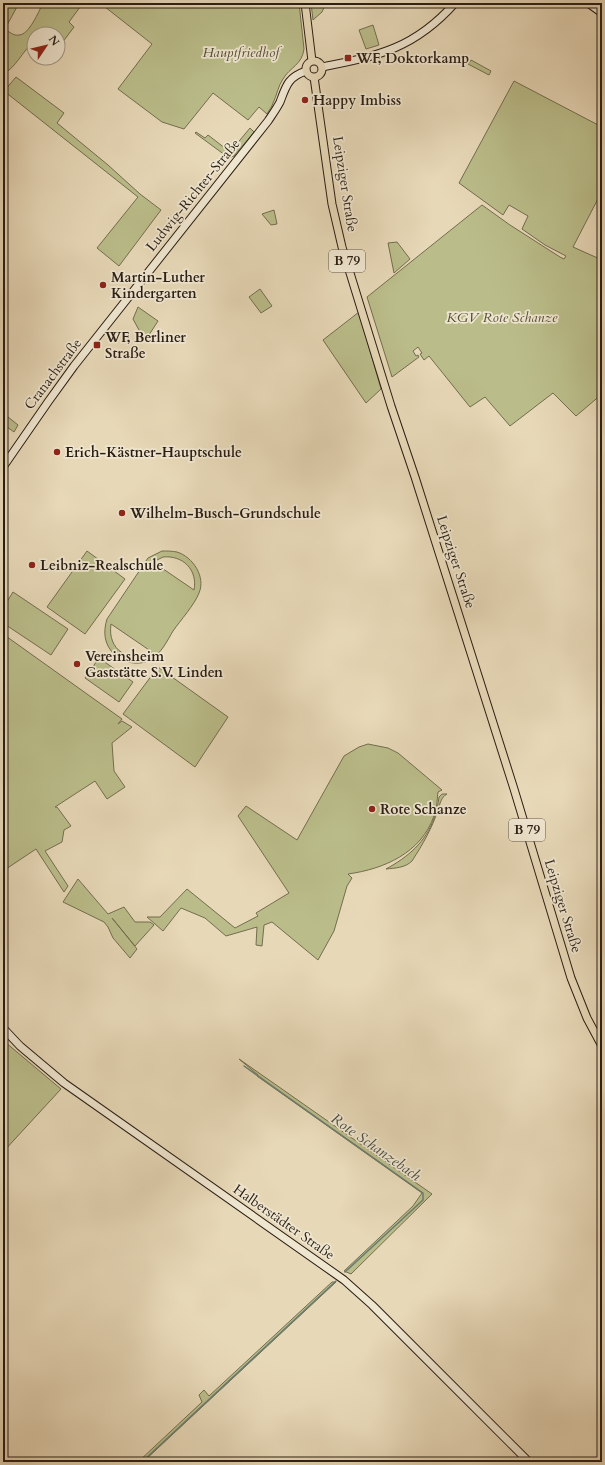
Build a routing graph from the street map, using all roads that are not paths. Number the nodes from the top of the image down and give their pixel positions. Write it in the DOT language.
graph roads {
  1 [pos="305,3"];
  2 [pos="455,3"];
  3 [pos="588,3"];
  4 [pos="602,13"];
  5 [pos="312,61"];
  6 [pos="322,67"];
  7 [pos="306,71"];
  8 [pos="314,77"];
  9 [pos="98,336"];
  10 [pos="3,467"];
  11 [pos="3,1028"];
  12 [pos="602,1046"];
  13 [pos="528,1462"];
  1 -- 5 [label="main road"];
  2 -- 6 [label="main road"];
  3 -- 4 [label="main road"];
  5 -- 6 [label="main road"];
  5 -- 7 [label="main road"];
  6 -- 8 [label="main road"];
  7 -- 8 [label="main road"];
  7 -- 9 [label="main road, Ludwig-Richter-Straße"];
  8 -- 12 [label="main road, Leipziger Straße / B 79"];
  9 -- 10 [label="main road, Cranachstraße"];
  11 -- 13 [label="main road, Halberstädter Straße"];
}
